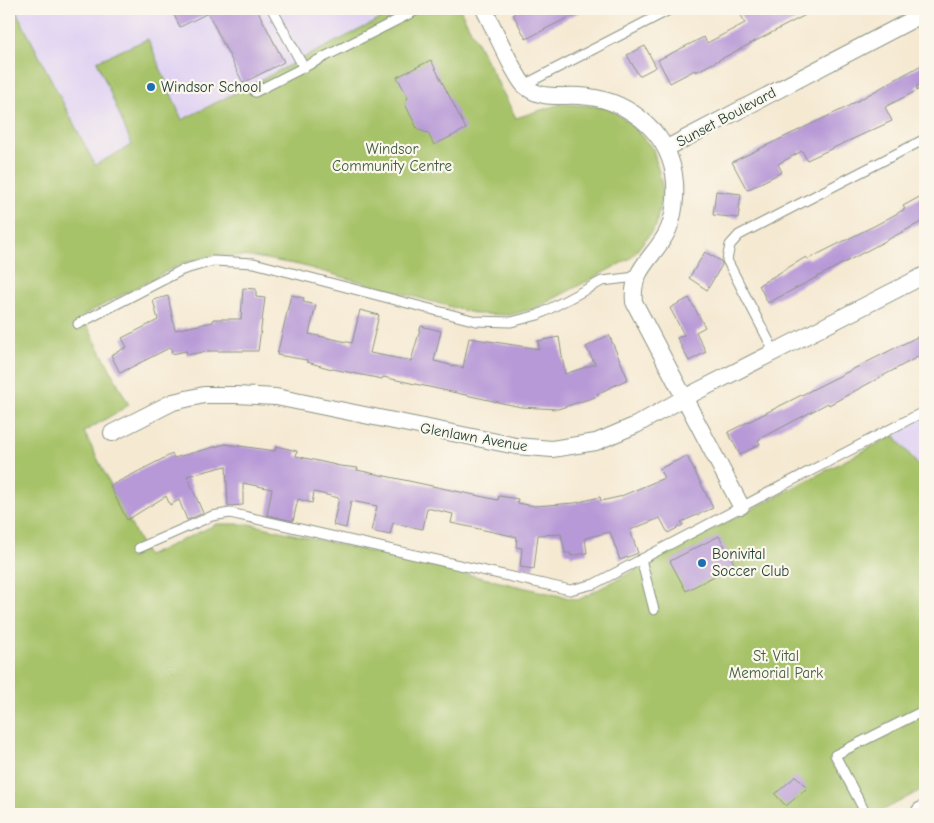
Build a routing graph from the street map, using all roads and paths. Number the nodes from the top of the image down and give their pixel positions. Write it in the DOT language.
graph roads {
  1 [pos="272,9"];
  2 [pos="484,9"];
  3 [pos="672,9"];
  4 [pos="416,10"];
  5 [pos="925,13"];
  6 [pos="304,68"];
  7 [pos="524,85"];
  8 [pos="256,92"];
  9 [pos="925,139"];
  10 [pos="667,148"];
  11 [pos="925,275"];
  12 [pos="636,277"];
  13 [pos="78,324"];
  14 [pos="775,353"];
  15 [pos="684,398"];
  16 [pos="925,410"];
  17 [pos="112,433"];
  18 [pos="741,506"];
  19 [pos="139,548"];
  20 [pos="641,559"];
  21 [pos="654,610"];
  22 [pos="925,710"];
  23 [pos="866,814"];
  1 -- 6 [label="lane"];
  2 -- 7 [label="street"];
  3 -- 7 [label="lane"];
  4 -- 6 [label="lane"];
  5 -- 10 [label="street, Sunset Boulevard"];
  6 -- 8 [label="lane"];
  7 -- 10 [label="street"];
  9 -- 14 [label="lane"];
  10 -- 12 [label="street, Sunset Boulevard"];
  11 -- 14 [label="street, Glenlawn Avenue"];
  12 -- 13 [label="lane"];
  12 -- 15 [label="street"];
  14 -- 15 [label="street, Glenlawn Avenue"];
  15 -- 17 [label="street, Glenlawn Avenue"];
  15 -- 18 [label="street"];
  16 -- 18 [label="lane"];
  18 -- 20 [label="lane"];
  19 -- 20 [label="lane"];
  20 -- 21 [label="lane"];
  22 -- 23 [label="lane"];
}
